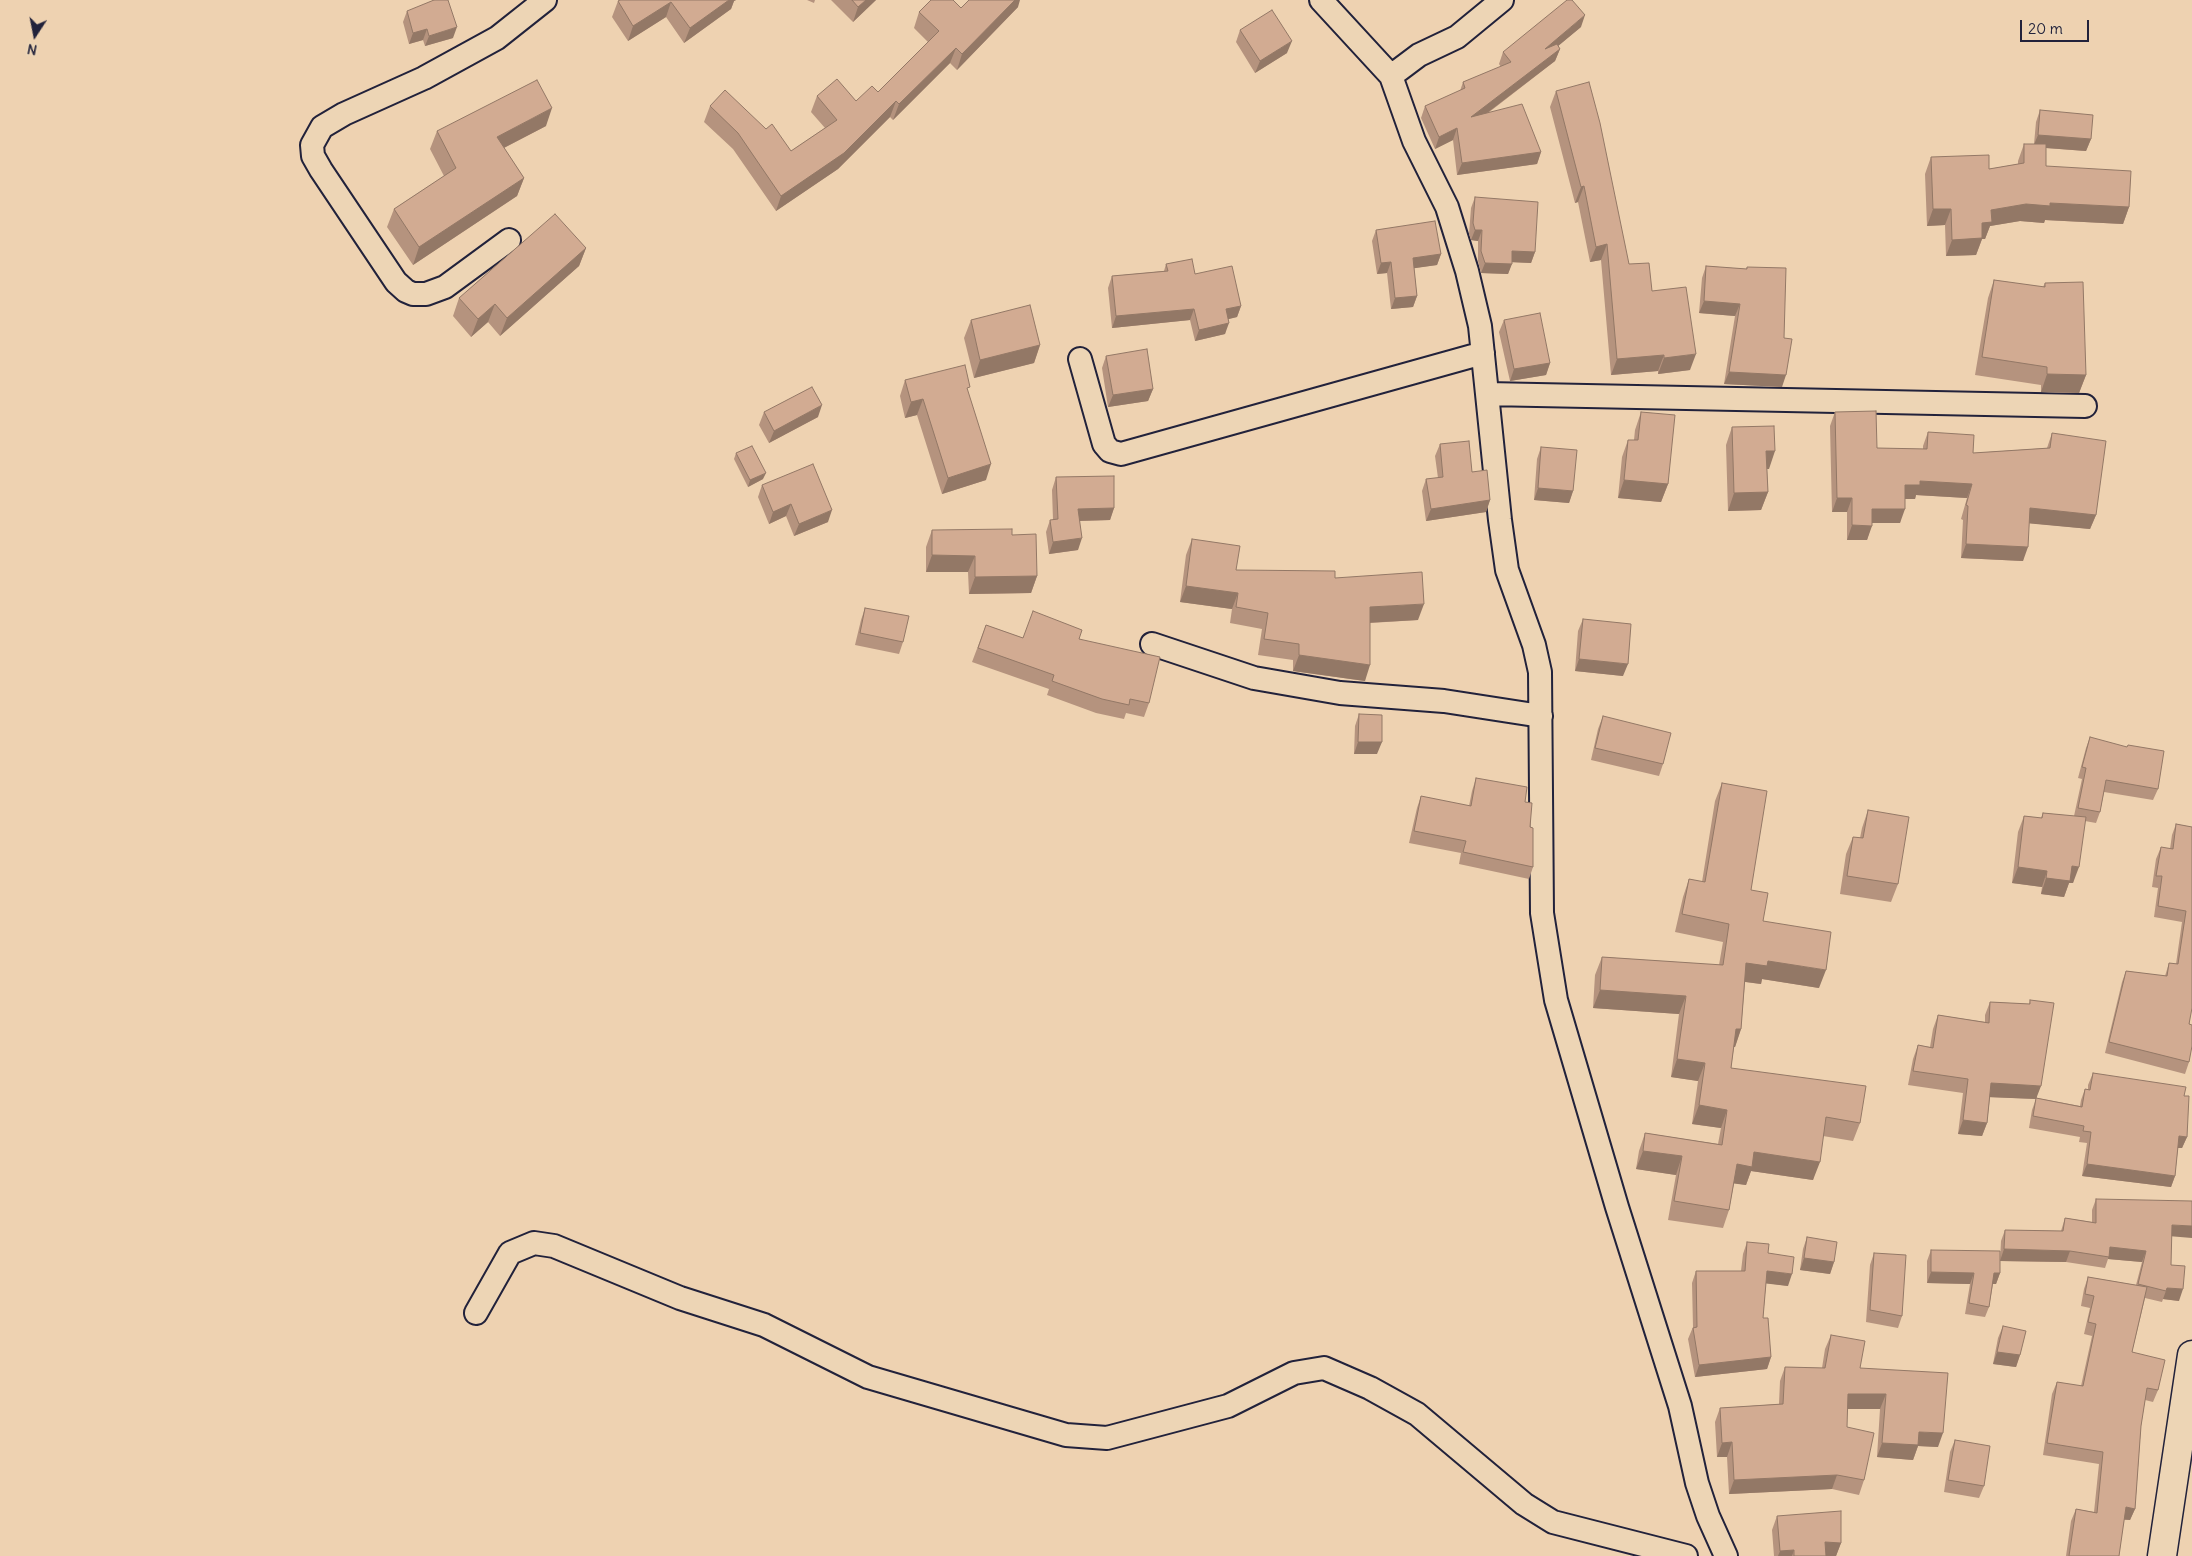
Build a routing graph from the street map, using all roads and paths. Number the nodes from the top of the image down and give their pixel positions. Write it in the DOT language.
graph roads {
  1 [pos="545,0"];
  2 [pos="1321,0"];
  3 [pos="1502,0"];
  4 [pos="1392,76"];
  5 [pos="509,240"];
  6 [pos="1483,353"];
  7 [pos="1080,360"];
  8 [pos="1487,394"];
  9 [pos="2085,406"];
  10 [pos="1152,644"];
  11 [pos="1541,716"];
  12 [pos="476,1313"];
  13 [pos="2192,1355"];
  14 [pos="1686,1556"];
  15 [pos="1726,1556"];
  16 [pos="2162,1556"];
  1 -- 5 [label="street"];
  2 -- 4 [label="street"];
  3 -- 4 [label="street"];
  4 -- 6 [label="street"];
  6 -- 7 [label="street"];
  6 -- 8 [label="street"];
  8 -- 9 [label="street"];
  8 -- 11 [label="street"];
  10 -- 11 [label="street"];
  11 -- 15 [label="street"];
  12 -- 14 [label="street"];
  13 -- 16 [label="street"];
}
